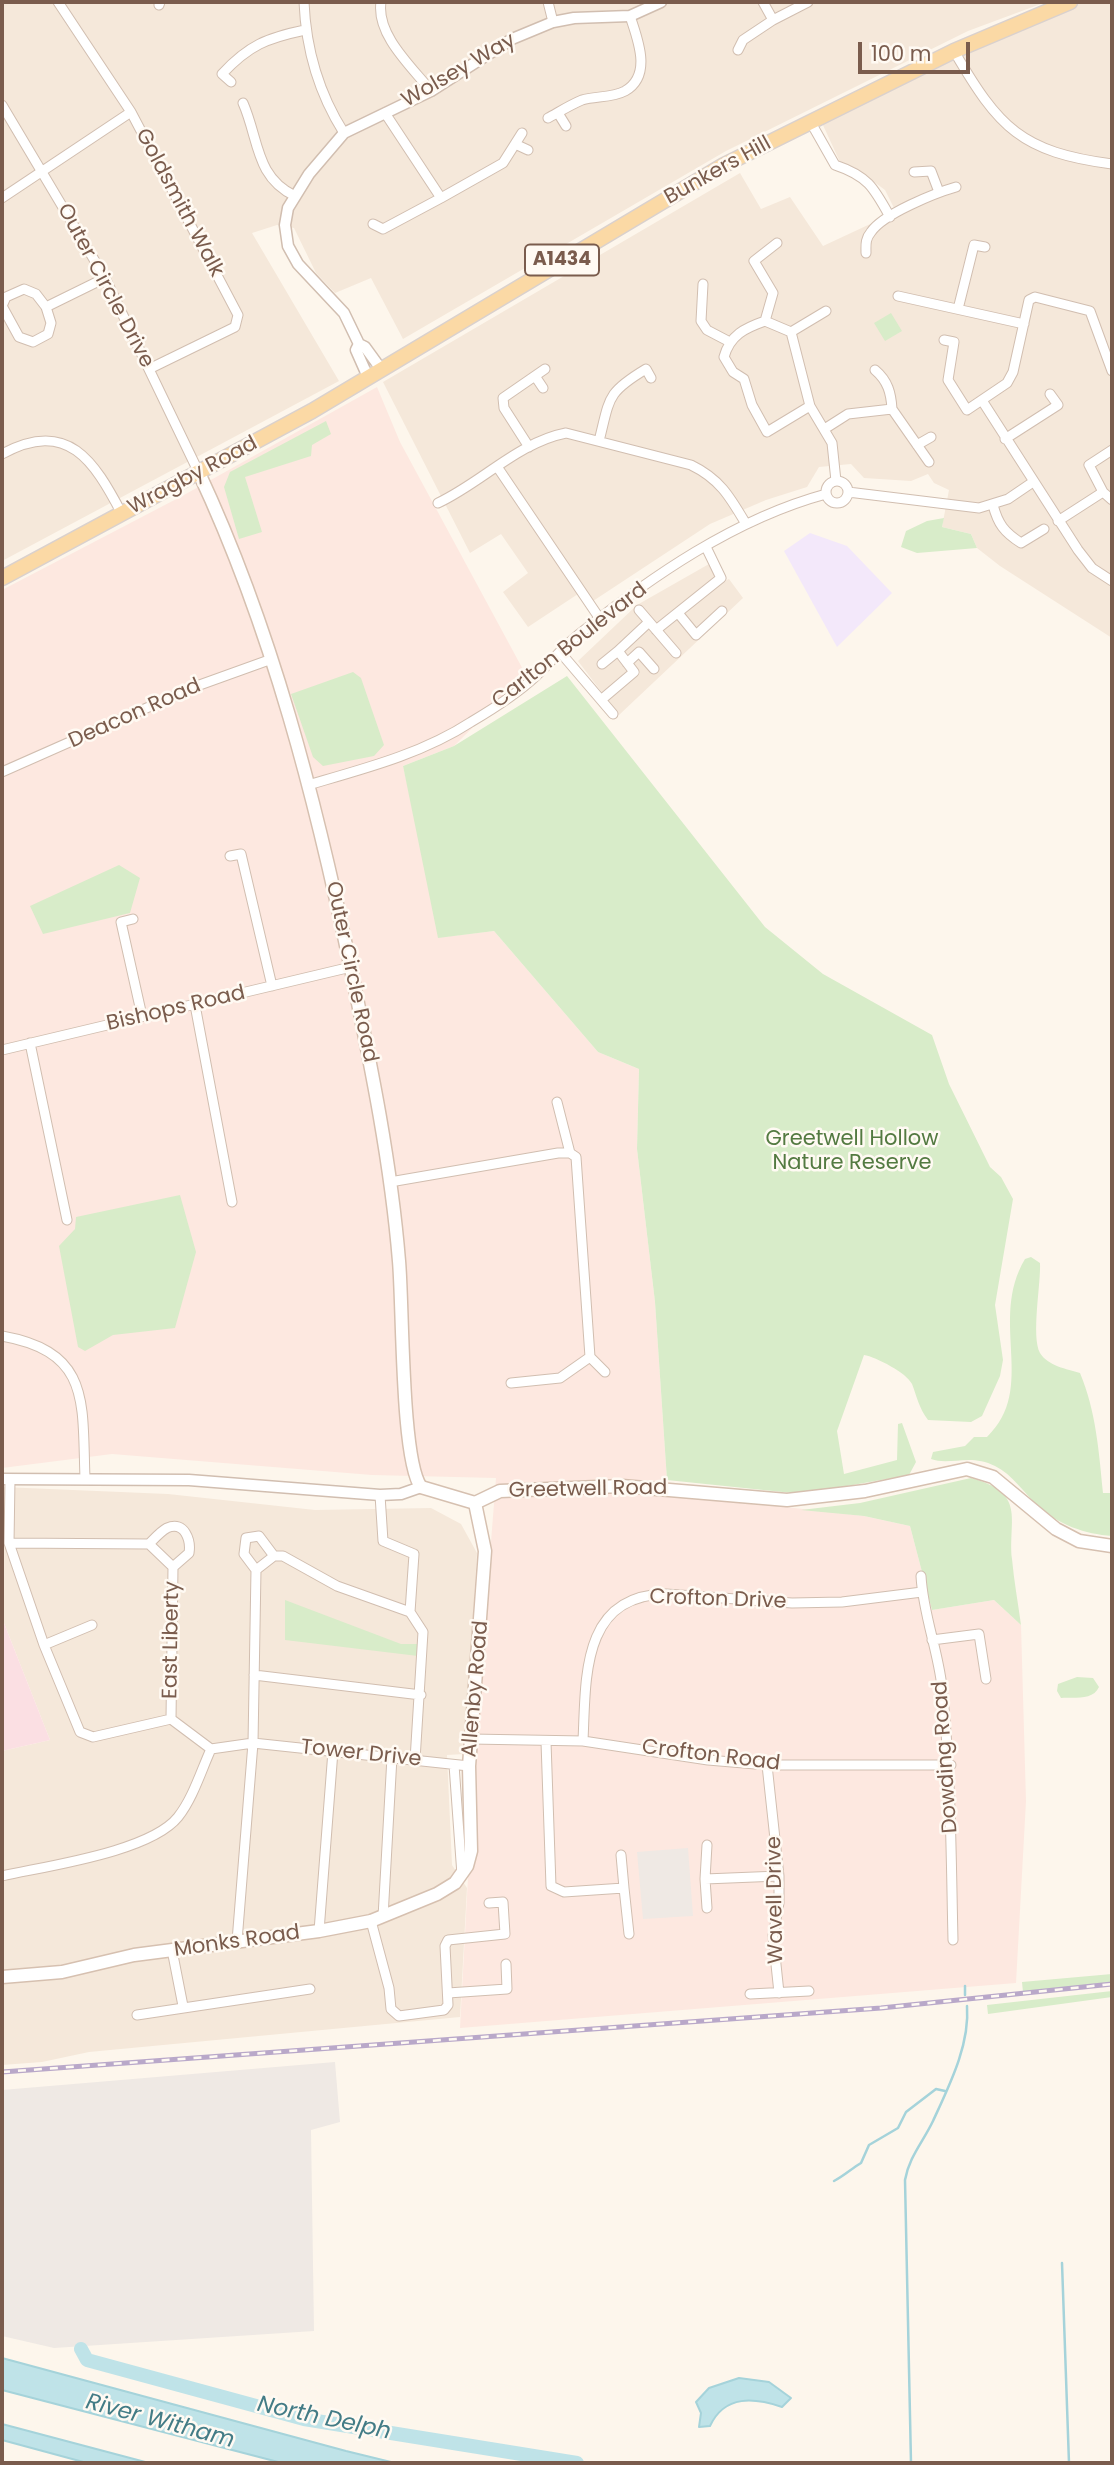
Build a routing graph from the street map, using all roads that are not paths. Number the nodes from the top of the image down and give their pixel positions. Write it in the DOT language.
graph roads {
  1 [pos="58,2"];
  2 [pos="304,2"];
  3 [pos="381,2"];
  4 [pos="548,2"];
  5 [pos="661,2"];
  6 [pos="763,2"];
  7 [pos="808,2"];
  8 [pos="1070,2"];
  9 [pos="630,16"];
  10 [pos="773,20"];
  11 [pos="553,22"];
  12 [pos="305,30"];
  13 [pos="738,50"];
  14 [pos="954,51"];
  15 [pos="231,82"];
  16 [pos="431,91"];
  17 [pos="243,103"];
  18 [pos="2,105"];
  19 [pos="131,112"];
  20 [pos="385,113"];
  21 [pos="558,113"];
  22 [pos="548,118"];
  23 [pos="810,121"];
  24 [pos="565,127"];
  25 [pos="344,133"];
  26 [pos="522,134"];
  27 [pos="515,144"];
  28 [pos="528,150"];
  29 [pos="1112,164"];
  30 [pos="43,170"];
  31 [pos="914,172"];
  32 [pos="956,187"];
  33 [pos="939,192"];
  34 [pos="295,196"];
  35 [pos="2,198"];
  36 [pos="441,198"];
  37 [pos="890,218"];
  38 [pos="373,224"];
  39 [pos="383,229"];
  40 [pos="383,240"];
  41 [pos="777,243"];
  42 [pos="985,247"];
  43 [pos="866,253"];
  44 [pos="105,278"];
  45 [pos="703,284"];
  46 [pos="898,296"];
  47 [pos="46,307"];
  48 [pos="958,309"];
  49 [pos="826,311"];
  50 [pos="765,321"];
  51 [pos="1024,324"];
  52 [pos="791,332"];
  53 [pos="728,341"];
  54 [pos="944,341"];
  55 [pos="359,344"];
  56 [pos="149,369"];
  57 [pos="381,369"];
  58 [pos="545,369"];
  59 [pos="876,370"];
  60 [pos="893,371"];
  61 [pos="1112,371"];
  62 [pos="535,376"];
  63 [pos="368,377"];
  64 [pos="884,378"];
  65 [pos="651,379"];
  66 [pos="543,388"];
  67 [pos="1050,394"];
  68 [pos="983,402"];
  69 [pos="1058,405"];
  70 [pos="810,406"];
  71 [pos="892,409"];
  72 [pos="1064,415"];
  73 [pos="826,428"];
  74 [pos="931,437"];
  75 [pos="1005,439"];
  76 [pos="599,441"];
  77 [pos="917,445"];
  78 [pos="528,447"];
  79 [pos="1112,450"];
  80 [pos="2,454"];
  81 [pos="929,462"];
  82 [pos="498,468"];
  83 [pos="199,473"];
  84 [pos="836,481"];
  85 [pos="1033,482"];
  86 [pos="848,492"];
  87 [pos="1103,492"];
  88 [pos="825,494"];
  89 [pos="1112,500"];
  90 [pos="438,503"];
  91 [pos="993,505"];
  92 [pos="122,514"];
  93 [pos="1059,521"];
  94 [pos="746,524"];
  95 [pos="1044,529"];
  96 [pos="706,547"];
  97 [pos="2,578"];
  98 [pos="1112,581"];
  99 [pos="639,610"];
  100 [pos="722,611"];
  101 [pos="678,614"];
  102 [pos="600,619"];
  103 [pos="649,622"];
  104 [pos="656,630"];
  105 [pos="618,651"];
  106 [pos="560,652"];
  107 [pos="676,653"];
  108 [pos="270,660"];
  109 [pos="627,663"];
  110 [pos="603,664"];
  111 [pos="654,669"];
  112 [pos="601,700"];
  113 [pos="613,713"];
  114 [pos="2,772"];
  115 [pos="308,785"];
  116 [pos="230,856"];
  117 [pos="133,919"];
  118 [pos="351,967"];
  119 [pos="272,986"];
  120 [pos="195,1005"];
  121 [pos="142,1016"];
  122 [pos="30,1043"];
  123 [pos="2,1050"];
  124 [pos="558,1102"];
  125 [pos="570,1153"];
  126 [pos="390,1182"];
  127 [pos="233,1202"];
  128 [pos="67,1220"];
  129 [pos="2,1336"];
  130 [pos="590,1357"];
  131 [pos="605,1372"];
  132 [pos="511,1383"];
  133 [pos="85,1478"];
  134 [pos="6,1479"];
  135 [pos="421,1487"];
  136 [pos="380,1495"];
  137 [pos="475,1503"];
  138 [pos="9,1543"];
  139 [pos="149,1544"];
  140 [pos="1112,1546"];
  141 [pos="274,1556"];
  142 [pos="173,1567"];
  143 [pos="256,1570"];
  144 [pos="921,1576"];
  145 [pos="922,1592"];
  146 [pos="410,1612"];
  147 [pos="92,1625"];
  148 [pos="933,1640"];
  149 [pos="44,1645"];
  150 [pos="254,1675"];
  151 [pos="986,1679"];
  152 [pos="421,1695"];
  153 [pos="171,1719"];
  154 [pos="471,1739"];
  155 [pos="583,1741"];
  156 [pos="546,1742"];
  157 [pos="253,1743"];
  158 [pos="211,1749"];
  159 [pos="333,1751"];
  160 [pos="393,1757"];
  161 [pos="415,1760"];
  162 [pos="454,1765"];
  163 [pos="767,1765"];
  164 [pos="951,1765"];
  165 [pos="469,1766"];
  166 [pos="707,1845"];
  167 [pos="621,1855"];
  168 [pos="462,1875"];
  169 [pos="2,1876"];
  170 [pos="779,1876"];
  171 [pos="705,1879"];
  172 [pos="624,1888"];
  173 [pos="489,1903"];
  174 [pos="707,1908"];
  175 [pos="377,1919"];
  176 [pos="319,1931"];
  177 [pos="629,1934"];
  178 [pos="953,1940"];
  179 [pos="237,1941"];
  180 [pos="172,1951"];
  181 [pos="506,1964"];
  182 [pos="2,1977"];
  183 [pos="310,1989"];
  184 [pos="809,1992"];
  185 [pos="448,1993"];
  186 [pos="779,1993"];
  187 [pos="750,1994"];
  188 [pos="183,2006"];
  189 [pos="137,2015"];
  1 -- 19 [label="street, Goldsmith Walk"];
  2 -- 12 [label="street"];
  3 -- 16 [label="street"];
  4 -- 11 [label="street"];
  5 -- 9 [label="street, Wolsey Way"];
  6 -- 10 [label="street"];
  7 -- 10 [label="street"];
  8 -- 14 [label="main road, Bunkers Hill / A1434"];
  9 -- 11 [label="street, Wolsey Way"];
  9 -- 21 [label="street"];
  10 -- 13 [label="street"];
  11 -- 16 [label="street, Wolsey Way"];
  12 -- 15 [label="street"];
  12 -- 25 [label="street"];
  14 -- 23 [label="main road, Bunkers Hill / A1434"];
  14 -- 29 [label="street"];
  16 -- 20 [label="street, Wolsey Way"];
  17 -- 34 [label="street"];
  18 -- 30 [label="street, Outer Circle Drive"];
  19 -- 30 [label="street"];
  19 -- 56 [label="street, Goldsmith Walk"];
  20 -- 25 [label="street, Wolsey Way"];
  20 -- 36 [label="street"];
  21 -- 22 [label="street"];
  21 -- 24 [label="street"];
  23 -- 37 [label="street"];
  23 -- 57 [label="main road, Bunkers Hill / A1434"];
  25 -- 34 [label="street, Wolsey Way"];
  26 -- 27 [label="street"];
  27 -- 28 [label="street"];
  27 -- 36 [label="street"];
  30 -- 35 [label="street"];
  30 -- 44 [label="street, Outer Circle Drive"];
  31 -- 33 [label="street"];
  32 -- 33 [label="street"];
  33 -- 37 [label="street"];
  34 -- 55 [label="street, Wolsey Way"];
  36 -- 39 [label="street"];
  37 -- 43 [label="street"];
  38 -- 39 [label="street"];
  39 -- 40 [label="street"];
  41 -- 50 [label="street"];
  42 -- 48 [label="street"];
  44 -- 47 [label="street"];
  44 -- 56 [label="street, Outer Circle Drive"];
  45 -- 53 [label="street"];
  46 -- 48 [label="street"];
  47 -- 47 [label="street"];
  48 -- 51 [label="street"];
  49 -- 52 [label="street"];
  50 -- 52 [label="street"];
  50 -- 53 [label="street"];
  51 -- 61 [label="street"];
  51 -- 68 [label="street"];
  52 -- 70 [label="street"];
  53 -- 70 [label="street"];
  54 -- 68 [label="street"];
  55 -- 57 [label="street, Wolsey Way"];
  55 -- 63 [label="street, Wolsey Way"];
  56 -- 83 [label="street, Outer Circle Drive"];
  57 -- 63 [label="main road, Wragby Road / A1434"];
  58 -- 62 [label="street"];
  59 -- 64 [label="street"];
  60 -- 64 [label="street"];
  62 -- 66 [label="street"];
  62 -- 78 [label="street"];
  63 -- 83 [label="main road, Wragby Road / A1434"];
  64 -- 71 [label="street"];
  65 -- 76 [label="street"];
  67 -- 69 [label="street"];
  68 -- 75 [label="street"];
  69 -- 72 [label="street"];
  69 -- 75 [label="street"];
  70 -- 73 [label="street"];
  71 -- 73 [label="street"];
  71 -- 77 [label="street"];
  73 -- 84 [label="street"];
  74 -- 77 [label="street"];
  75 -- 85 [label="street"];
  76 -- 78 [label="street"];
  76 -- 94 [label="street"];
  77 -- 81 [label="street"];
  78 -- 82 [label="street"];
  79 -- 87 [label="street"];
  80 -- 92 [label="street"];
  82 -- 90 [label="street"];
  82 -- 102 [label="street"];
  83 -- 92 [label="main road, Wragby Road / A1434"];
  83 -- 108 [label="main road, Outer Circle Road"];
  84 -- 86 [label="street"];
  84 -- 88 [label="street"];
  85 -- 91 [label="street, Carlton Boulevard"];
  85 -- 93 [label="street"];
  86 -- 88 [label="street, Carlton Boulevard"];
  86 -- 91 [label="street, Carlton Boulevard"];
  87 -- 89 [label="street"];
  87 -- 93 [label="street"];
  88 -- 94 [label="street, Carlton Boulevard"];
  91 -- 95 [label="street"];
  92 -- 97 [label="main road, Wragby Road / A1434"];
  93 -- 98 [label="street"];
  94 -- 96 [label="street, Carlton Boulevard"];
  96 -- 101 [label="street"];
  96 -- 102 [label="street, Carlton Boulevard"];
  99 -- 103 [label="street"];
  100 -- 101 [label="street"];
  101 -- 104 [label="street"];
  102 -- 106 [label="street, Carlton Boulevard"];
  103 -- 104 [label="street"];
  103 -- 105 [label="street"];
  104 -- 107 [label="street"];
  105 -- 109 [label="street"];
  105 -- 110 [label="street"];
  106 -- 112 [label="street"];
  106 -- 115 [label="street, Carlton Boulevard"];
  108 -- 114 [label="street, Deacon Road"];
  108 -- 115 [label="main road, Outer Circle Road"];
  109 -- 111 [label="street"];
  109 -- 112 [label="street"];
  112 -- 113 [label="street"];
  115 -- 118 [label="main road, Outer Circle Road"];
  116 -- 119 [label="street"];
  117 -- 121 [label="street"];
  118 -- 119 [label="street, Bishops Road"];
  118 -- 126 [label="main road, Outer Circle Road"];
  119 -- 120 [label="street, Bishops Road"];
  120 -- 121 [label="street, Bishops Road"];
  120 -- 127 [label="street"];
  121 -- 122 [label="street, Bishops Road"];
  122 -- 123 [label="street, Bishops Road"];
  122 -- 128 [label="street"];
  124 -- 125 [label="street"];
  125 -- 126 [label="street"];
  125 -- 130 [label="street"];
  126 -- 135 [label="main road, Outer Circle Road"];
  129 -- 133 [label="street"];
  130 -- 131 [label="street"];
  130 -- 132 [label="street"];
  133 -- 134 [label="street"];
  133 -- 136 [label="street"];
  134 -- 138 [label="street"];
  135 -- 136 [label="street"];
  135 -- 137 [label="main road"];
  136 -- 146 [label="street"];
  137 -- 140 [label="main road, Greetwell Road"];
  137 -- 154 [label="main road, Allenby Road"];
  138 -- 139 [label="street"];
  138 -- 149 [label="street"];
  139 -- 142 [label="street, East Liberty"];
  139 -- 142 [label="street"];
  141 -- 143 [label="street"];
  141 -- 143 [label="street"];
  141 -- 146 [label="street"];
  142 -- 153 [label="street, East Liberty"];
  143 -- 150 [label="street"];
  144 -- 145 [label="street, Dowding Road"];
  145 -- 148 [label="street, Dowding Road"];
  145 -- 155 [label="street, Crofton Drive"];
  146 -- 152 [label="street"];
  147 -- 149 [label="street"];
  148 -- 151 [label="street"];
  148 -- 164 [label="street, Dowding Road"];
  149 -- 153 [label="street"];
  150 -- 152 [label="street"];
  150 -- 157 [label="street"];
  152 -- 161 [label="street"];
  153 -- 158 [label="street"];
  154 -- 156 [label="street, Crofton Road"];
  154 -- 165 [label="main road, Allenby Road"];
  155 -- 156 [label="street, Crofton Road"];
  155 -- 163 [label="street, Crofton Road"];
  156 -- 172 [label="street"];
  157 -- 158 [label="street, Tower Drive"];
  157 -- 159 [label="street, Tower Drive"];
  157 -- 179 [label="street"];
  158 -- 169 [label="street"];
  159 -- 160 [label="street, Tower Drive"];
  159 -- 176 [label="street"];
  160 -- 161 [label="street, Tower Drive"];
  160 -- 175 [label="street"];
  161 -- 162 [label="street, Tower Drive"];
  162 -- 165 [label="street, Tower Drive"];
  162 -- 168 [label="street"];
  163 -- 164 [label="street, Crofton Road"];
  163 -- 170 [label="street, Wavell Drive"];
  164 -- 178 [label="street, Dowding Road"];
  165 -- 168 [label="main road, Allenby Road"];
  166 -- 171 [label="street"];
  167 -- 172 [label="street"];
  168 -- 175 [label="main road, Monks Road"];
  170 -- 171 [label="street"];
  170 -- 186 [label="street, Wavell Drive"];
  171 -- 174 [label="street"];
  172 -- 177 [label="street"];
  173 -- 185 [label="street"];
  175 -- 176 [label="main road, Monks Road"];
  175 -- 185 [label="street"];
  176 -- 179 [label="main road, Monks Road"];
  179 -- 180 [label="main road, Monks Road"];
  180 -- 182 [label="main road, Monks Road"];
  180 -- 188 [label="street"];
  181 -- 185 [label="street"];
  183 -- 188 [label="street"];
  184 -- 186 [label="street, Wavell Drive"];
  186 -- 187 [label="street, Wavell Drive"];
  188 -- 189 [label="street"];
}
